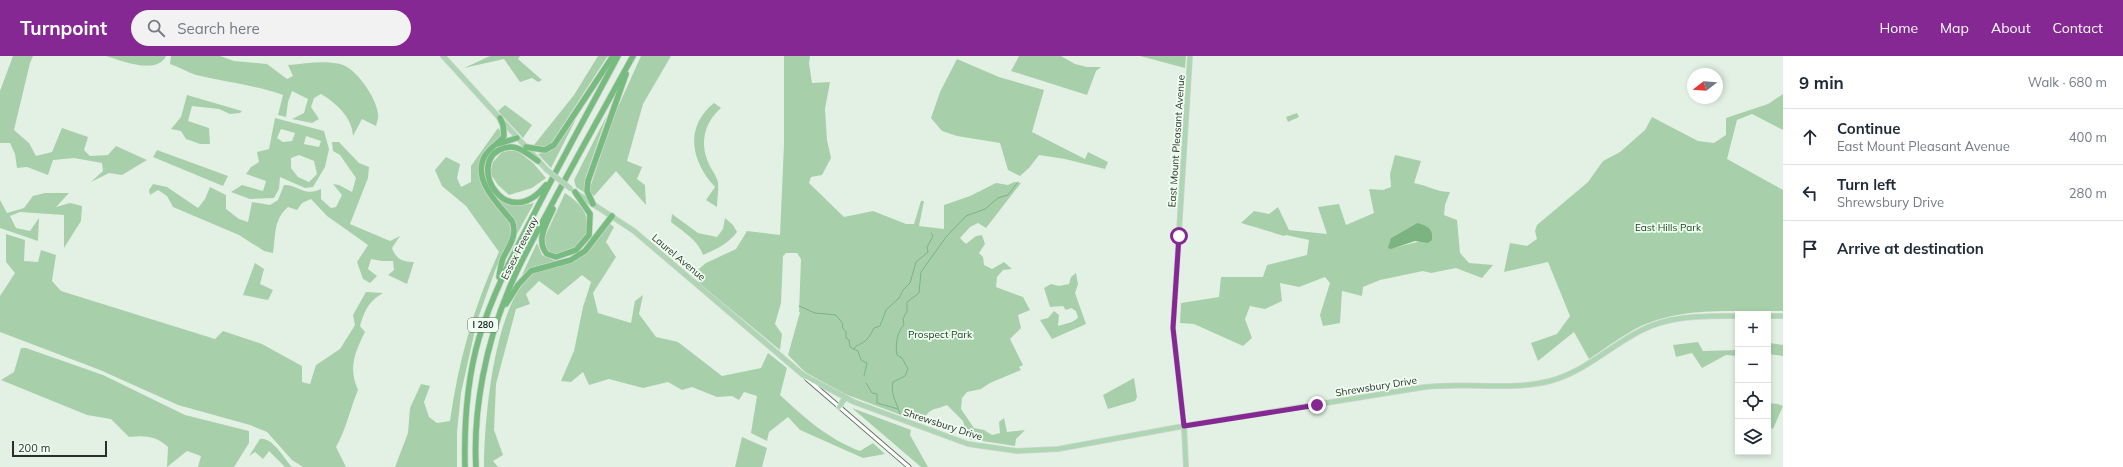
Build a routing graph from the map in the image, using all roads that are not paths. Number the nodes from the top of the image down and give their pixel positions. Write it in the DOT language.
graph roads {
  1 [pos="443,56"];
  2 [pos="613,56"];
  3 [pos="618,56"];
  4 [pos="1190,56"];
  5 [pos="633,57"];
  6 [pos="500,118"];
  7 [pos="517,138"];
  8 [pos="497,144"];
  9 [pos="526,147"];
  10 [pos="538,161"];
  11 [pos="575,161"];
  12 [pos="561,163"];
  13 [pos="573,191"];
  14 [pos="593,204"];
  15 [pos="612,216"];
  16 [pos="497,286"];
  17 [pos="499,316"];
  18 [pos="1735,316"];
  19 [pos="1771,316"];
  20 [pos="1783,316"];
  21 [pos="802,375"];
  22 [pos="845,398"];
  23 [pos="839,407"];
  24 [pos="1184,426"];
  25 [pos="465,467"];
  26 [pos="476,467"];
  27 [pos="909,467"];
  28 [pos="1186,467"];
  1 -- 6 [label="main road, Laurel Avenue"];
  2 -- 9 [label="highway"];
  3 -- 12 [label="highway, Essex Freeway / I 280"];
  4 -- 24 [label="main road, East Mount Pleasant Avenue"];
  5 -- 11 [label="highway, Essex Freeway / I 280"];
  5 -- 14 [label="highway"];
  6 -- 7 [label="main road, Laurel Avenue"];
  6 -- 8 [label="highway"];
  7 -- 8 [label="highway"];
  7 -- 9 [label="main road, Laurel Avenue"];
  8 -- 16 [label="highway"];
  9 -- 10 [label="main road, Laurel Avenue"];
  10 -- 12 [label="highway"];
  10 -- 13 [label="main road, Laurel Avenue, bridge"];
  11 -- 13 [label="highway"];
  11 -- 17 [label="highway, Essex Freeway / I 280"];
  12 -- 16 [label="highway, Essex Freeway / I 280"];
  13 -- 14 [label="main road, Laurel Avenue"];
  14 -- 15 [label="main road, Laurel Avenue"];
  15 -- 17 [label="highway"];
  15 -- 21 [label="main road, Laurel Avenue"];
  16 -- 25 [label="highway, Essex Freeway / I 280"];
  17 -- 26 [label="highway, Essex Freeway / I 280"];
  18 -- 24 [label="main road, Shrewsbury Drive"];
  19 -- 20 [label="main road"];
  21 -- 22 [label="main road, Shrewsbury Drive"];
  21 -- 23 [label="street, Laurel Avenue"];
  22 -- 23 [label="main road"];
  22 -- 24 [label="main road, Shrewsbury Drive"];
  23 -- 27 [label="street, Laurel Avenue"];
  24 -- 28 [label="main road, East Mount Pleasant Avenue"];
}
